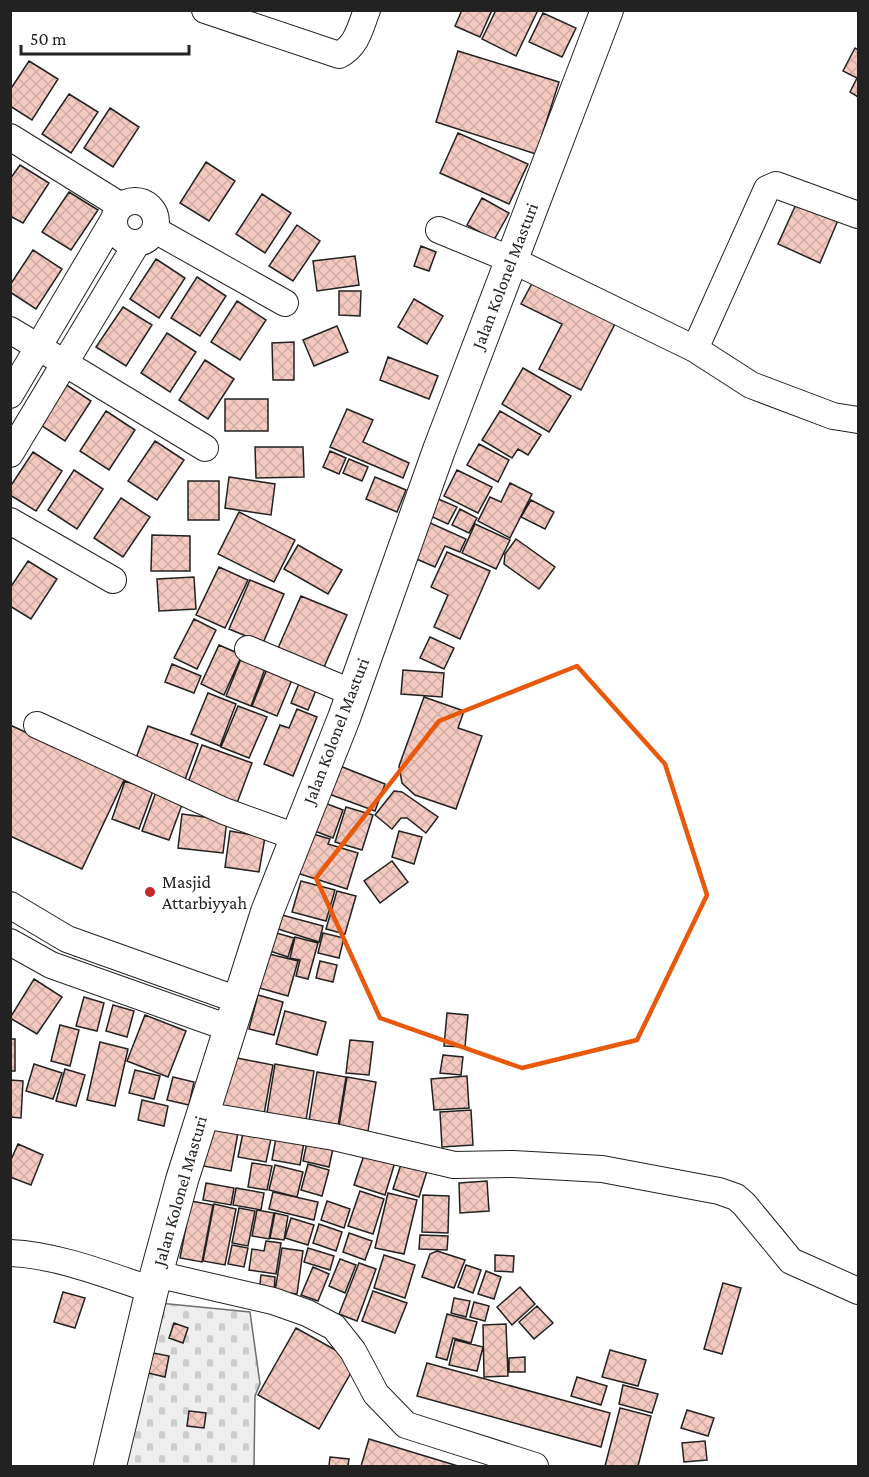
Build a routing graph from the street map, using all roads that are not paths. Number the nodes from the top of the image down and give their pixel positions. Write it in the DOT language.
graph roads {
  1 [pos="205,10"];
  2 [pos="367,10"];
  3 [pos="607,10"];
  4 [pos="10,137"];
  5 [pos="118,213"];
  6 [pos="858,215"];
  7 [pos="439,230"];
  8 [pos="146,236"];
  9 [pos="512,260"];
  10 [pos="285,303"];
  11 [pos="10,330"];
  12 [pos="39,347"];
  13 [pos="695,349"];
  14 [pos="65,363"];
  15 [pos="26,369"];
  16 [pos="51,386"];
  17 [pos="10,395"];
  18 [pos="858,420"];
  19 [pos="204,448"];
  20 [pos="10,454"];
  21 [pos="10,521"];
  22 [pos="113,580"];
  23 [pos="248,649"];
  24 [pos="353,693"];
  25 [pos="37,725"];
  26 [pos="296,837"];
  27 [pos="10,904"];
  28 [pos="10,942"];
  29 [pos="234,1014"];
  30 [pos="202,1115"];
  31 [pos="10,1253"];
  32 [pos="154,1282"];
  33 [pos="858,1291"];
  34 [pos="110,1467"];
  35 [pos="535,1467"];
  1 -- 2 [label="street"];
  3 -- 9 [label="main road, Jalan Kolonel Masturi"];
  4 -- 5 [label="street"];
  5 -- 8 [label="street"];
  5 -- 8 [label="street"];
  5 -- 12 [label="street"];
  6 -- 13 [label="street"];
  7 -- 9 [label="street"];
  8 -- 10 [label="street"];
  8 -- 14 [label="street"];
  9 -- 13 [label="street"];
  9 -- 24 [label="main road, Jalan Kolonel Masturi"];
  11 -- 12 [label="street"];
  12 -- 14 [label="street"];
  12 -- 15 [label="street"];
  13 -- 18 [label="street"];
  14 -- 16 [label="street"];
  14 -- 19 [label="street"];
  15 -- 16 [label="street"];
  15 -- 17 [label="street"];
  16 -- 20 [label="street"];
  21 -- 22 [label="street"];
  23 -- 24 [label="street"];
  24 -- 26 [label="main road, Jalan Kolonel Masturi"];
  25 -- 26 [label="street"];
  26 -- 29 [label="main road, Jalan Kolonel Masturi"];
  27 -- 29 [label="street"];
  28 -- 29 [label="street"];
  29 -- 30 [label="main road, Jalan Kolonel Masturi"];
  30 -- 32 [label="main road, Jalan Kolonel Masturi"];
  30 -- 33 [label="street"];
  31 -- 32 [label="street"];
  32 -- 34 [label="main road, Jalan Kolonel Masturi"];
  32 -- 35 [label="street"];
}
